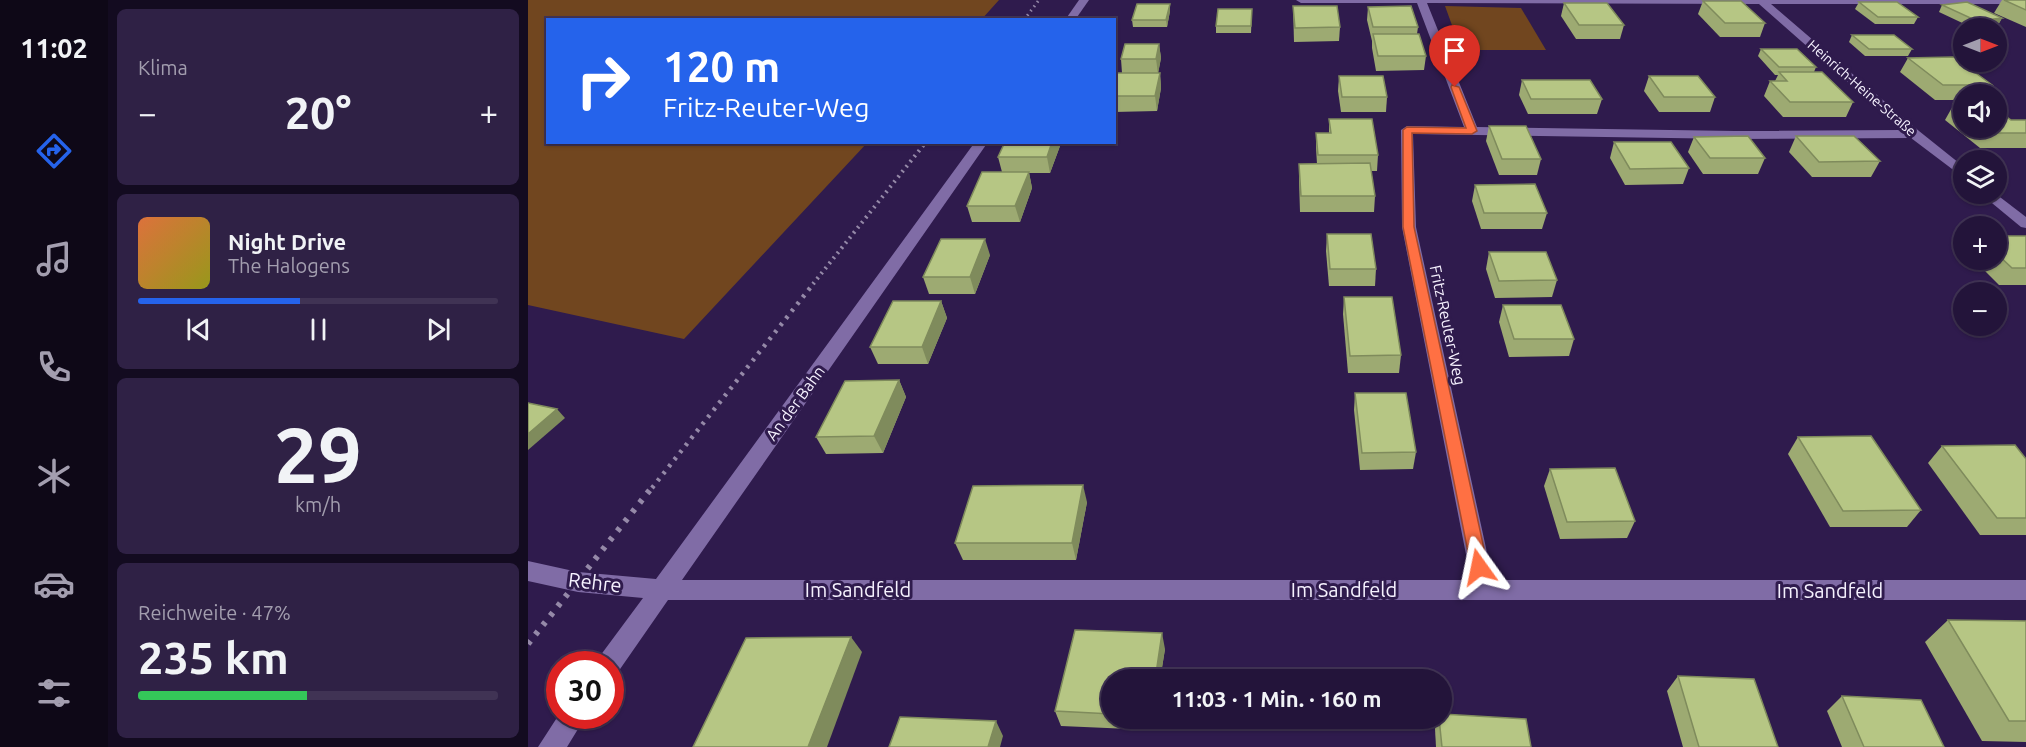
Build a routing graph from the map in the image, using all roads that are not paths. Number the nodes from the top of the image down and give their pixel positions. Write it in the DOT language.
graph roads {
  1 [pos="1084,0"];
  2 [pos="1301,0"];
  3 [pos="1421,0"];
  4 [pos="1763,1"];
  5 [pos="2026,1"];
  6 [pos="1071,18"];
  7 [pos="1472,131"];
  8 [pos="1914,134"];
  9 [pos="981,144"];
  10 [pos="1953,165"];
  11 [pos="2001,204"];
  12 [pos="2026,224"];
  13 [pos="528,571"];
  14 [pos="1484,589"];
  15 [pos="662,590"];
  16 [pos="2026,590"];
  17 [pos="618,651"];
  18 [pos="564,729"];
  19 [pos="551,747"];
  1 -- 6 [label="street"];
  2 -- 3 [label="street"];
  3 -- 4 [label="street"];
  3 -- 7 [label="street"];
  4 -- 5 [label="street"];
  4 -- 8 [label="street, Heinrich-Heine-Straße"];
  7 -- 8 [label="street, Fritz-Reuter-Weg"];
  7 -- 14 [label="street, Fritz-Reuter-Weg"];
  8 -- 10 [label="street, Heinrich-Heine-Straße"];
  9 -- 15 [label="street, An der Bahn"];
  11 -- 12 [label="street"];
  13 -- 15 [label="street, Rehre"];
  14 -- 15 [label="street, Im Sandfeld"];
  14 -- 16 [label="street, Im Sandfeld"];
  15 -- 17 [label="street, An der Bahn"];
  18 -- 19 [label="street"];
}
